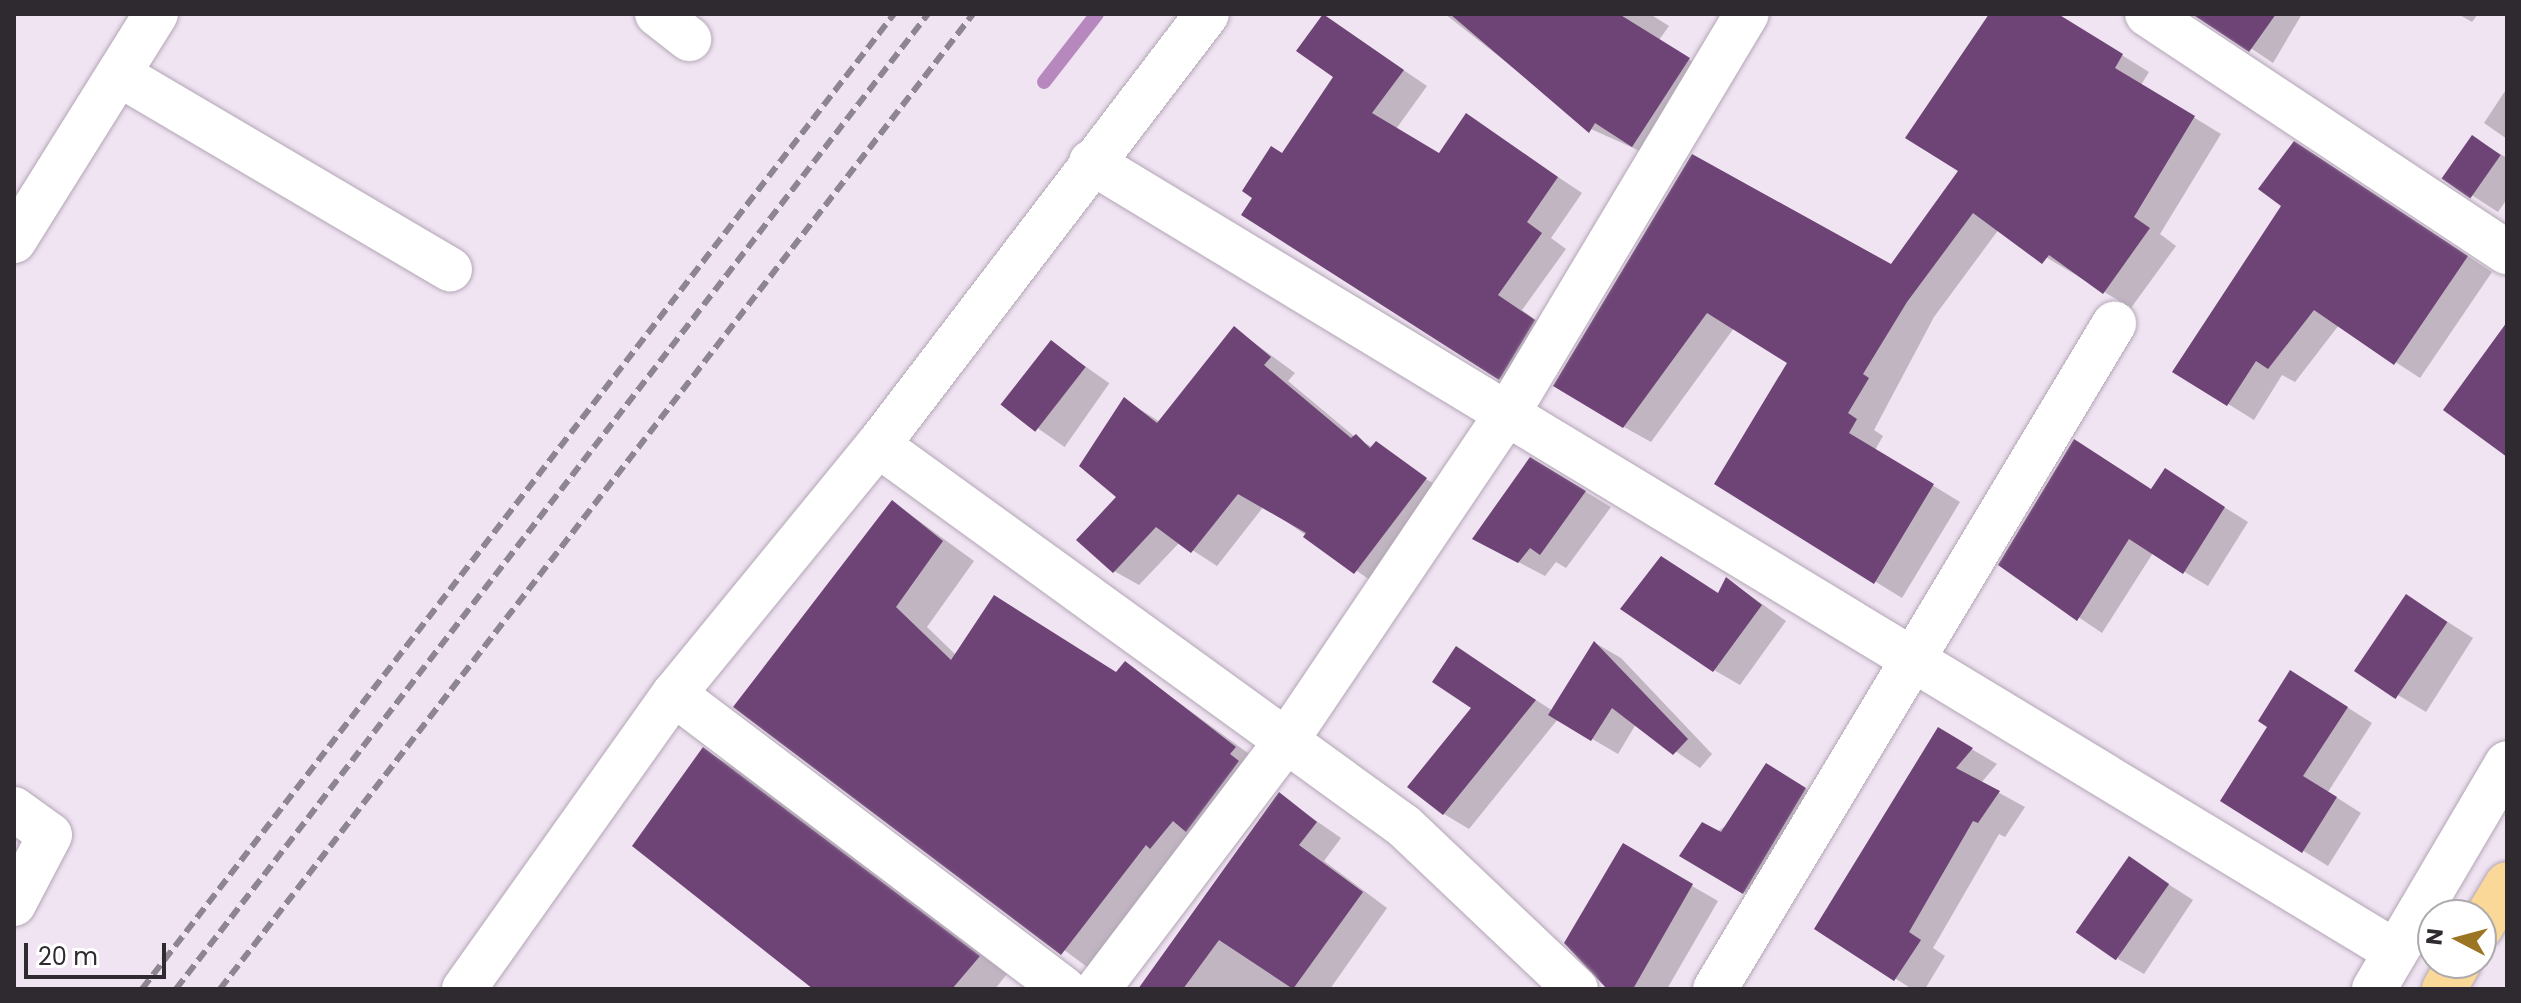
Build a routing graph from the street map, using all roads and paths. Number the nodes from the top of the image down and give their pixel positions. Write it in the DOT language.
graph roads {
  1 [pos="156,14"];
  2 [pos="1207,14"];
  3 [pos="1747,14"];
  4 [pos="2147,14"];
  5 [pos="120,75"];
  6 [pos="1091,162"];
  7 [pos="14,241"];
  8 [pos="2507,252"];
  9 [pos="450,269"];
  10 [pos="2114,324"];
  11 [pos="1509,411"];
  12 [pos="878,445"];
  13 [pos="1914,656"];
  14 [pos="674,694"];
  15 [pos="1286,741"];
  16 [pos="2507,763"];
  17 [pos="14,809"];
  18 [pos="14,904"];
  19 [pos="2396,952"];
  20 [pos="464,989"];
  21 [pos="1064,989"];
  22 [pos="1098,989"];
  23 [pos="1576,989"];
  24 [pos="1715,989"];
  25 [pos="2374,989"];
  1 -- 5 [label="street"];
  2 -- 6 [label="street"];
  3 -- 11 [label="street"];
  4 -- 8 [label="street"];
  5 -- 7 [label="street"];
  5 -- 9 [label="street"];
  6 -- 11 [label="street"];
  6 -- 12 [label="street"];
  10 -- 13 [label="street"];
  11 -- 13 [label="street"];
  11 -- 15 [label="street"];
  12 -- 14 [label="street"];
  12 -- 15 [label="street"];
  13 -- 19 [label="street"];
  13 -- 24 [label="street"];
  14 -- 20 [label="street"];
  14 -- 21 [label="street"];
  15 -- 22 [label="street"];
  15 -- 23 [label="street"];
  16 -- 19 [label="street"];
  17 -- 18 [label="street"];
  19 -- 25 [label="street"];
}
